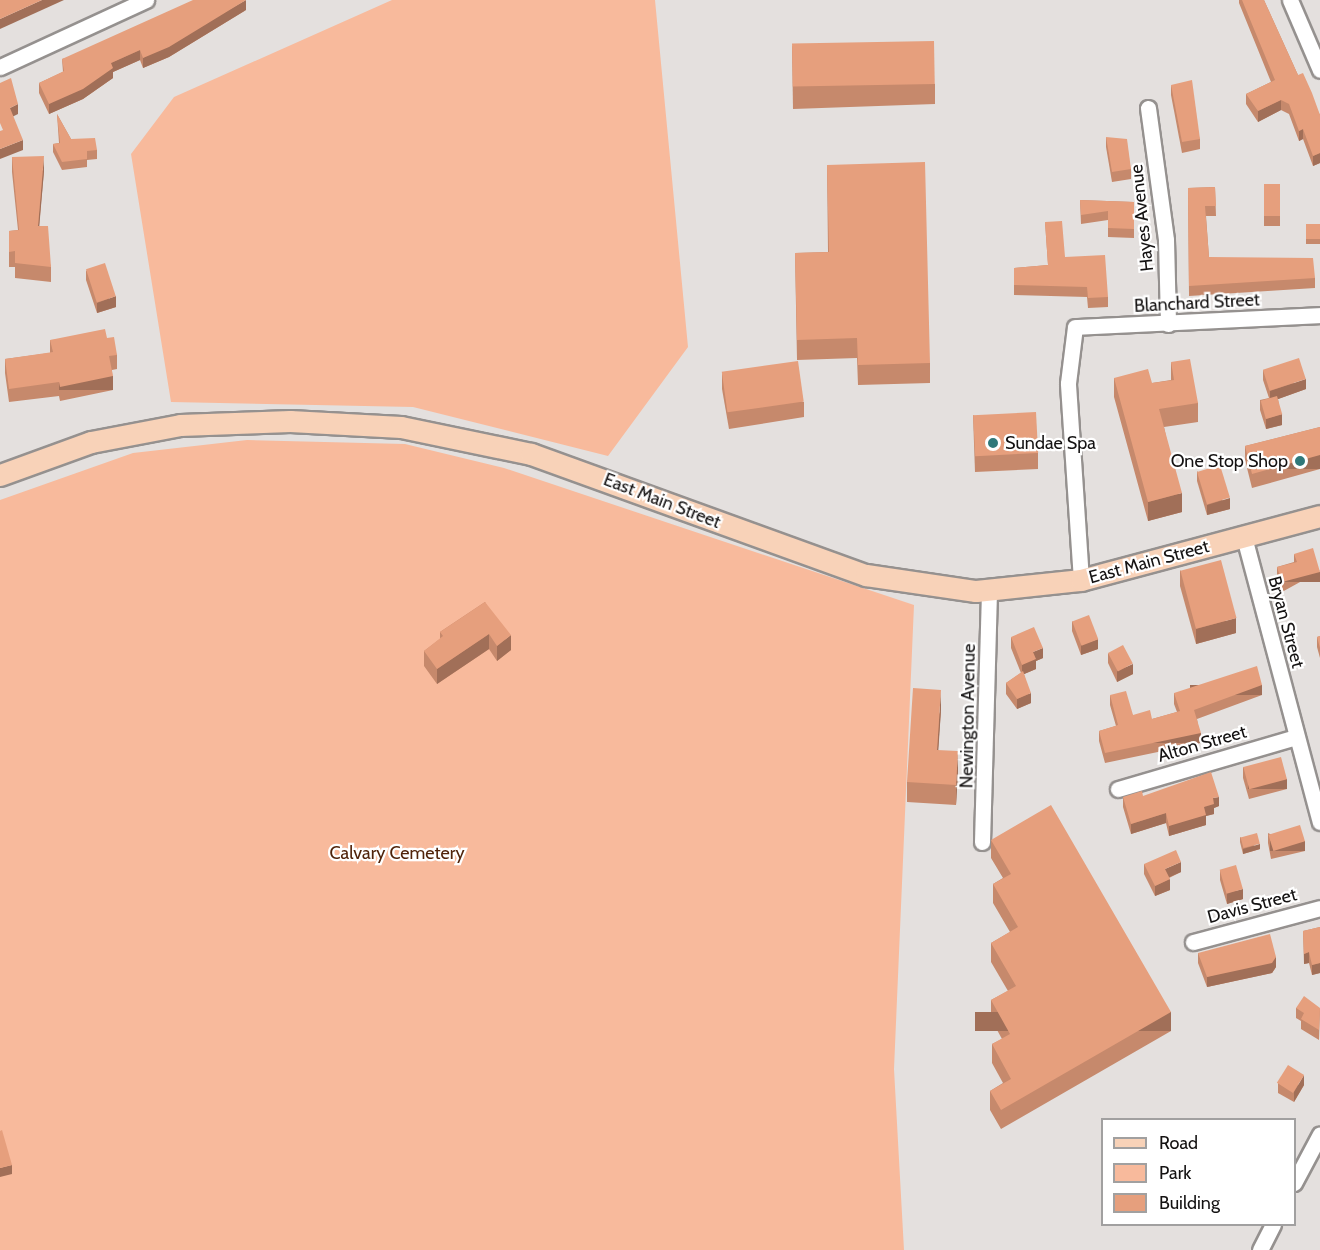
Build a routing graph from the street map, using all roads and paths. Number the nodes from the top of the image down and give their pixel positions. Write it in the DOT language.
graph roads {
  1 [pos="146,0"];
  2 [pos="1290,0"];
  3 [pos="0,67"];
  4 [pos="1320,70"];
  5 [pos="1148,108"];
  6 [pos="1320,315"];
  7 [pos="1168,324"];
  8 [pos="0,475"];
  9 [pos="1320,516"];
  10 [pos="1244,537"];
  11 [pos="1081,580"];
  12 [pos="989,591"];
  13 [pos="1296,737"];
  14 [pos="1118,789"];
  15 [pos="1320,822"];
  16 [pos="982,842"];
  17 [pos="1320,908"];
  18 [pos="1193,942"];
  19 [pos="1320,1134"];
  20 [pos="1296,1179"];
  21 [pos="1272,1226"];
  22 [pos="1260,1250"];
  1 -- 3 [label="street"];
  2 -- 4 [label="street"];
  5 -- 7 [label="street, Hayes Avenue"];
  6 -- 7 [label="street, Blanchard Street"];
  7 -- 11 [label="street, Blanchard Street"];
  8 -- 12 [label="main road, East Main Street"];
  9 -- 10 [label="main road, East Main Street"];
  10 -- 11 [label="main road, East Main Street"];
  10 -- 13 [label="street, Bryan Street"];
  11 -- 12 [label="main road, East Main Street"];
  12 -- 16 [label="street, Newington Avenue"];
  13 -- 14 [label="street, Alton Street"];
  13 -- 15 [label="street, Bryan Street"];
  17 -- 18 [label="street, Davis Street"];
  19 -- 20 [label="street"];
  21 -- 22 [label="street"];
}
